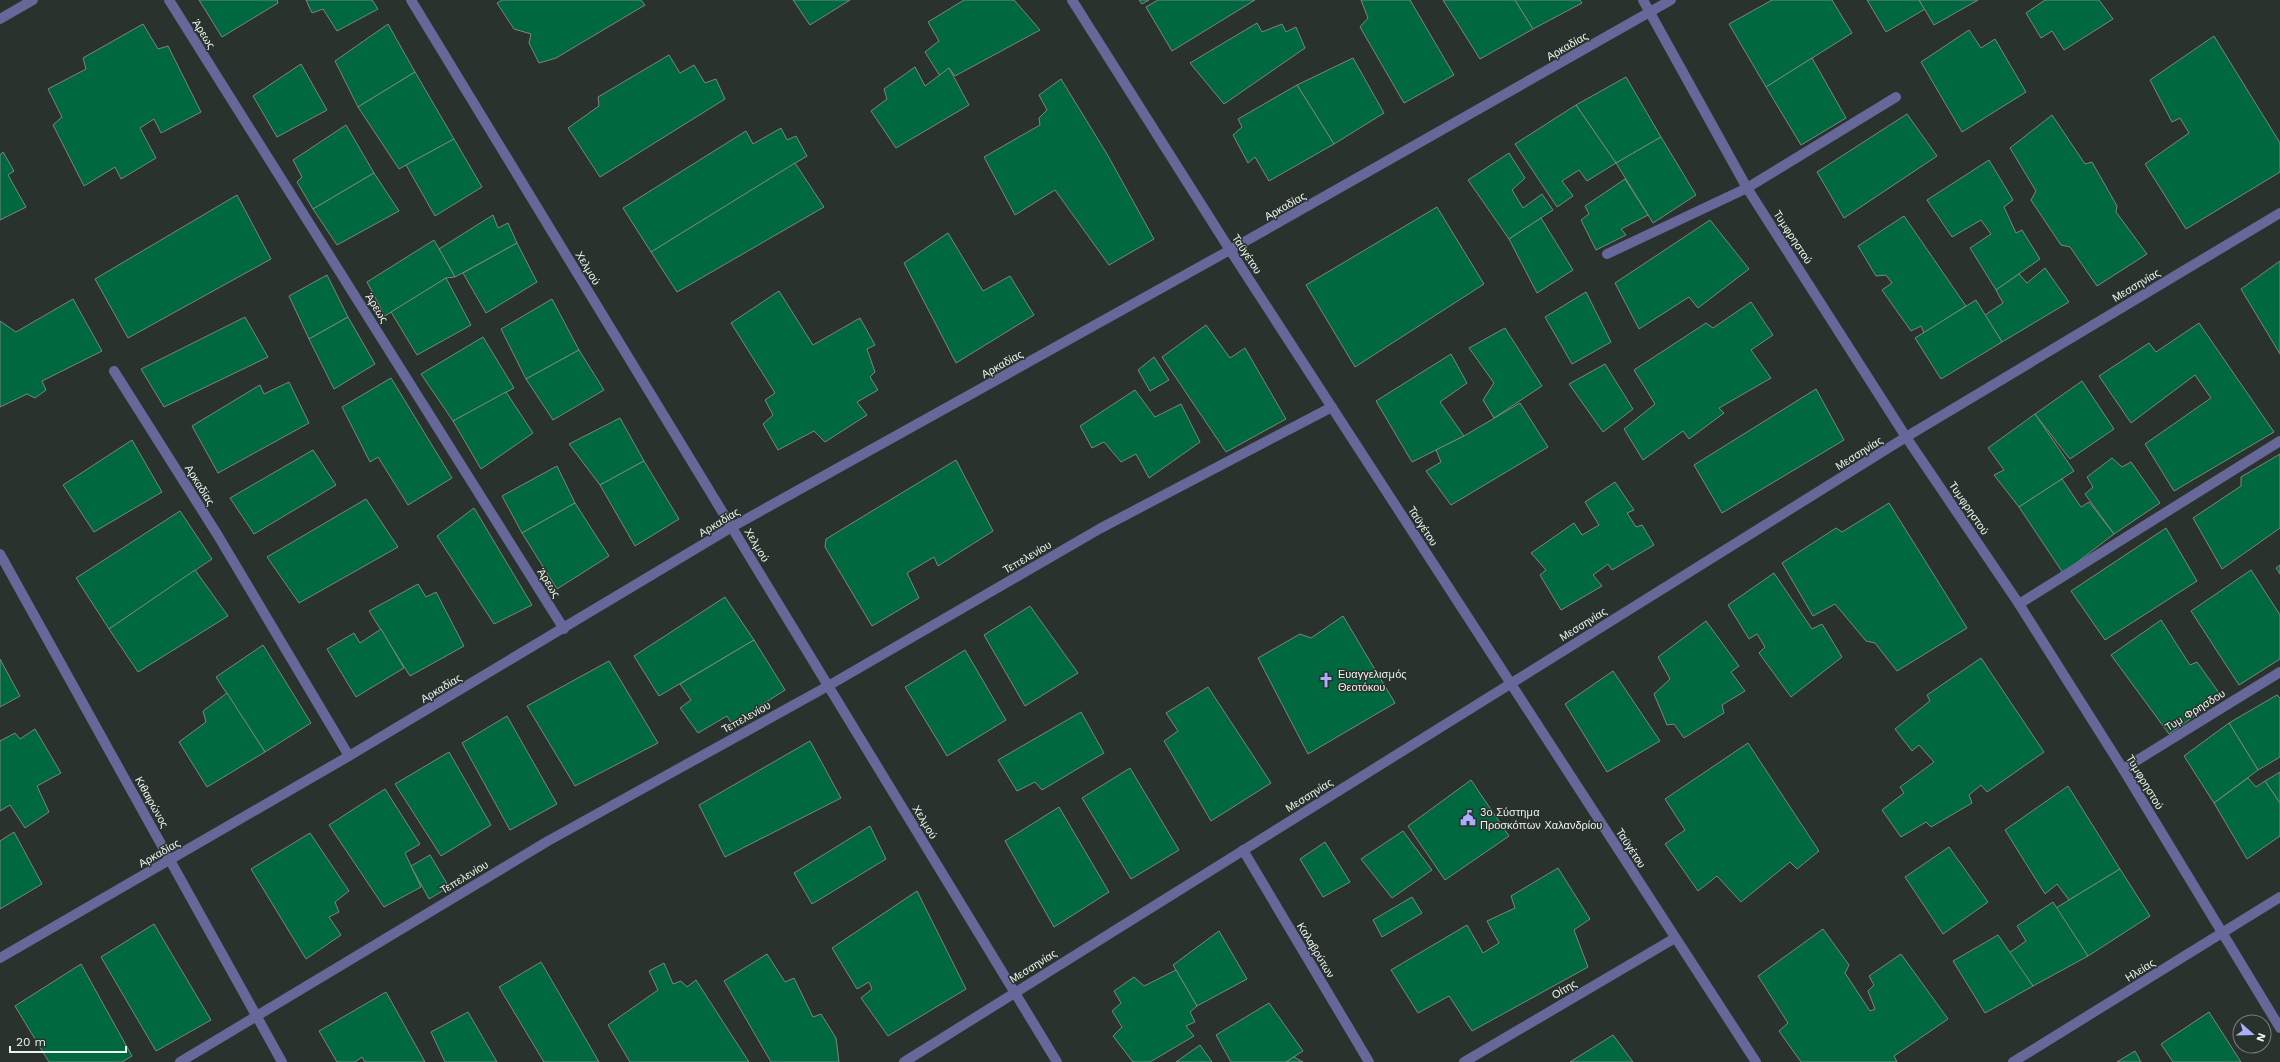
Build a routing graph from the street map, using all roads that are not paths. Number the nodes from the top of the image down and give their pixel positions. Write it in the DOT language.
graph roads {
  1 [pos="33,0"];
  2 [pos="169,0"];
  3 [pos="411,0"];
  4 [pos="1072,0"];
  5 [pos="1643,0"];
  6 [pos="1671,0"];
  7 [pos="1651,12"];
  8 [pos="0,19"];
  9 [pos="1896,97"];
  10 [pos="1747,188"];
  11 [pos="2280,213"];
  12 [pos="1230,250"];
  13 [pos="1607,254"];
  14 [pos="114,371"];
  15 [pos="1332,407"];
  16 [pos="1906,437"];
  17 [pos="2280,441"];
  18 [pos="732,527"];
  19 [pos="0,554"];
  20 [pos="2019,604"];
  21 [pos="564,629"];
  22 [pos="2280,672"];
  23 [pos="1511,683"];
  24 [pos="828,686"];
  25 [pos="349,756"];
  26 [pos="2123,769"];
  27 [pos="1243,850"];
  28 [pos="170,861"];
  29 [pos="2280,897"];
  30 [pos="2222,934"];
  31 [pos="1676,938"];
  32 [pos="0,958"];
  33 [pos="1014,992"];
  34 [pos="257,1016"];
  35 [pos="2280,1028"];
  36 [pos="180,1062"];
  37 [pos="282,1062"];
  38 [pos="904,1062"];
  39 [pos="1056,1062"];
  40 [pos="1368,1062"];
  41 [pos="1464,1062"];
  42 [pos="1756,1062"];
  43 [pos="2013,1062"];
  1 -- 8 [label="street"];
  2 -- 21 [label="street, Άρεως"];
  3 -- 18 [label="street, Χελμού"];
  4 -- 12 [label="street, Ταϋγέτου"];
  5 -- 7 [label="street, Τυμφρηστού"];
  6 -- 7 [label="street, Αρκαδίας"];
  7 -- 10 [label="street, Τυμφρηστού"];
  7 -- 12 [label="street, Αρκαδίας"];
  9 -- 10 [label="street"];
  10 -- 13 [label="street"];
  10 -- 16 [label="street, Τυμφρηστού"];
  11 -- 16 [label="street, Μεσσηνίας"];
  12 -- 15 [label="street, Ταϋγέτου"];
  12 -- 18 [label="street, Αρκαδίας"];
  14 -- 25 [label="street, Αρκαδίας"];
  15 -- 23 [label="street, Ταϋγέτου"];
  15 -- 24 [label="street, Τεπελενίου"];
  16 -- 20 [label="street, Τυμφρηστού"];
  16 -- 23 [label="street, Μεσσηνίας"];
  17 -- 20 [label="street"];
  18 -- 21 [label="street, Αρκαδίας"];
  18 -- 24 [label="street, Χελμού"];
  19 -- 28 [label="street, Κιθαιρώνος"];
  20 -- 26 [label="street, Τυμφρηστού"];
  21 -- 25 [label="street, Αρκαδίας"];
  22 -- 26 [label="street, Τυμ Φρησδου"];
  23 -- 27 [label="street, Μεσσηνίας"];
  23 -- 31 [label="street, Ταϋγέτου"];
  24 -- 33 [label="street, Χελμού"];
  24 -- 34 [label="street, Τεπελενίου"];
  25 -- 28 [label="street, Αρκαδίας"];
  26 -- 30 [label="street, Τυμφρηστού"];
  27 -- 33 [label="street, Μεσσηνίας"];
  27 -- 40 [label="street, Καλαβρύτων"];
  28 -- 32 [label="street, Αρκαδίας"];
  28 -- 34 [label="street, Κιθαιρώνος"];
  29 -- 30 [label="street, Ηλείας"];
  30 -- 35 [label="street, Τυμφρηστού"];
  30 -- 43 [label="street, Ηλείας"];
  31 -- 41 [label="street, Οίτης"];
  31 -- 42 [label="street, Ταϋγέτου"];
  33 -- 38 [label="street, Μεσσηνίας"];
  33 -- 39 [label="street, Χελμού"];
  34 -- 36 [label="street, Τεπελενίου"];
  34 -- 37 [label="street, Κιθαιρώνος"];
}
